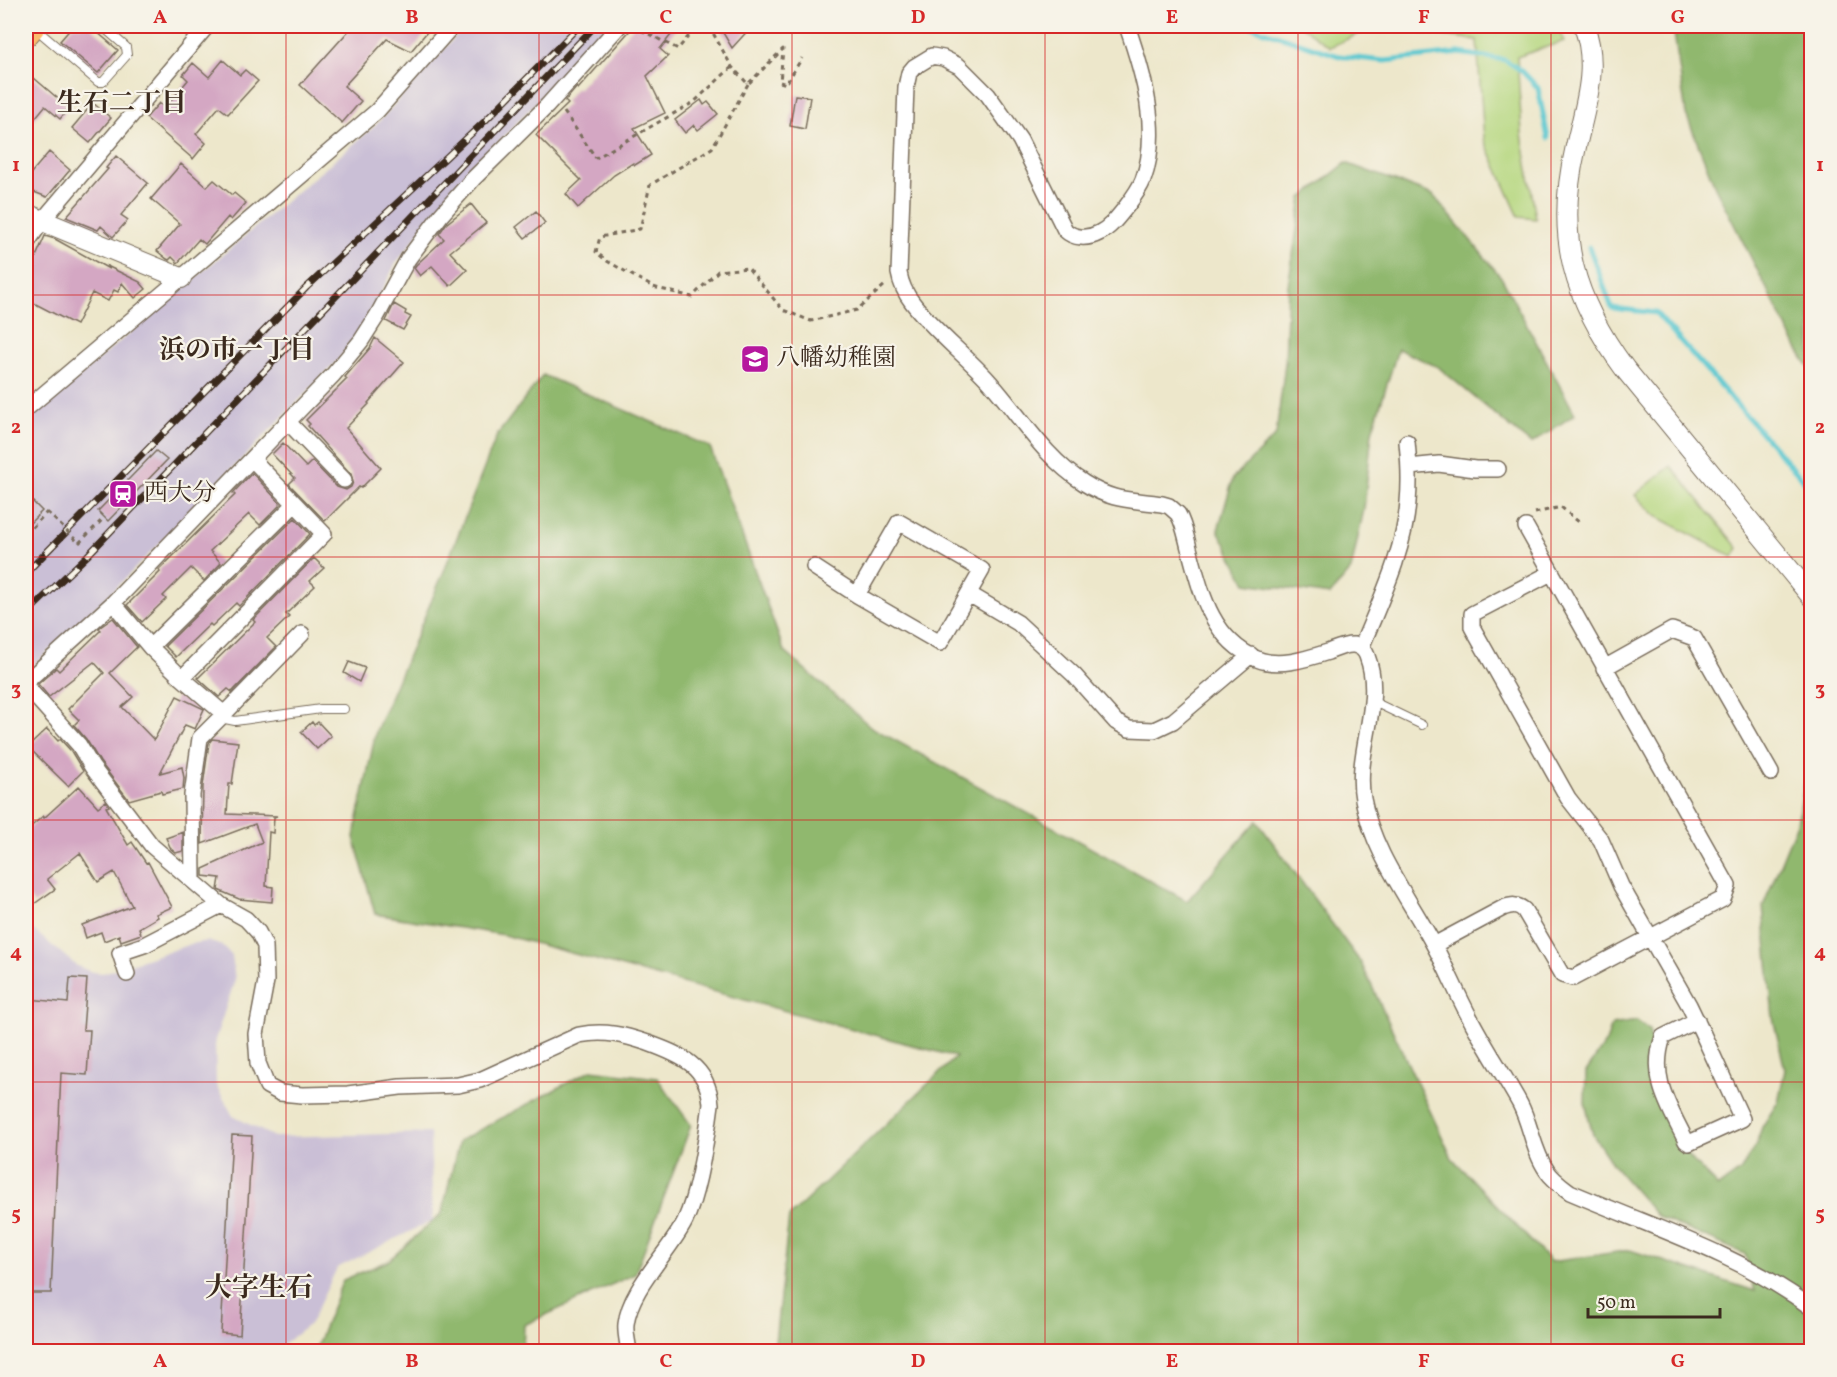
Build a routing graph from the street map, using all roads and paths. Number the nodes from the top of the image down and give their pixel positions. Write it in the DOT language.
graph roads {
  1 [pos="32,26"];
  2 [pos="102,26"];
  3 [pos="207,26"];
  4 [pos="452,26"];
  5 [pos="619,26"];
  6 [pos="631,26"];
  7 [pos="696,26"];
  8 [pos="709,26"];
  9 [pos="1127,26"];
  10 [pos="1584,26"];
  11 [pos="26,33"];
  12 [pos="802,58"];
  13 [pos="732,67"];
  14 [pos="748,84"];
  15 [pos="554,98"];
  16 [pos="34,218"];
  17 [pos="26,244"];
  18 [pos="899,273"];
  19 [pos="182,278"];
  20 [pos="26,409"];
  21 [pos="288,422"];
  22 [pos="1407,442"];
  23 [pos="253,460"];
  24 [pos="1409,467"];
  25 [pos="1498,469"];
  26 [pos="344,480"];
  27 [pos="26,486"];
  28 [pos="26,498"];
  29 [pos="295,504"];
  30 [pos="103,519"];
  31 [pos="1580,523"];
  32 [pos="1526,527"];
  33 [pos="26,534"];
  34 [pos="814,567"];
  35 [pos="1551,573"];
  36 [pos="969,594"];
  37 [pos="857,595"];
  38 [pos="1812,597"];
  39 [pos="113,603"];
  40 [pos="302,634"];
  41 [pos="150,647"];
  42 [pos="1361,648"];
  43 [pos="1251,655"];
  44 [pos="1604,668"];
  45 [pos="182,678"];
  46 [pos="26,684"];
  47 [pos="1371,700"];
  48 [pos="344,710"];
  49 [pos="222,716"];
  50 [pos="1422,725"];
  51 [pos="1771,773"];
  52 [pos="193,880"];
  53 [pos="221,905"];
  54 [pos="1650,937"];
  55 [pos="1434,945"];
  56 [pos="127,974"];
  57 [pos="1697,1020"];
  58 [pos="1812,1308"];
  59 [pos="629,1352"];
  1 -- 2 [label="lane"];
  1 -- 11 [label="highway"];
  3 -- 16 [label="street"];
  4 -- 19 [label="street"];
  5 -- 15 [label="street"];
  6 -- 7 [label="path"];
  8 -- 13 [label="path"];
  9 -- 18 [label="street"];
  10 -- 38 [label="street"];
  12 -- 14 [label="path"];
  13 -- 14 [label="path"];
  13 -- 15 [label="path"];
  14 -- 18 [label="path"];
  15 -- 21 [label="street"];
  16 -- 17 [label="street"];
  16 -- 19 [label="street"];
  18 -- 43 [label="street"];
  19 -- 20 [label="street"];
  21 -- 23 [label="street"];
  21 -- 26 [label="street"];
  22 -- 24 [label="street"];
  23 -- 29 [label="street"];
  23 -- 39 [label="street"];
  24 -- 25 [label="street"];
  24 -- 42 [label="street"];
  27 -- 28 [label="path"];
  29 -- 41 [label="street"];
  29 -- 45 [label="street"];
  30 -- 33 [label="path, bridge"];
  31 -- 32 [label="path"];
  32 -- 35 [label="street"];
  34 -- 37 [label="street"];
  35 -- 44 [label="street"];
  35 -- 54 [label="street"];
  36 -- 37 [label="street"];
  36 -- 37 [label="street"];
  36 -- 43 [label="street"];
  39 -- 41 [label="street"];
  39 -- 46 [label="street"];
  40 -- 49 [label="street"];
  41 -- 45 [label="street"];
  42 -- 43 [label="street"];
  42 -- 47 [label="street"];
  44 -- 51 [label="street"];
  44 -- 54 [label="street"];
  45 -- 49 [label="street"];
  46 -- 52 [label="street"];
  47 -- 50 [label="lane"];
  47 -- 55 [label="street"];
  48 -- 49 [label="lane"];
  49 -- 52 [label="street"];
  52 -- 53 [label="street"];
  53 -- 56 [label="street"];
  53 -- 59 [label="street"];
  54 -- 55 [label="street"];
  54 -- 57 [label="street"];
  55 -- 58 [label="street"];
  57 -- 57 [label="street"];
}
